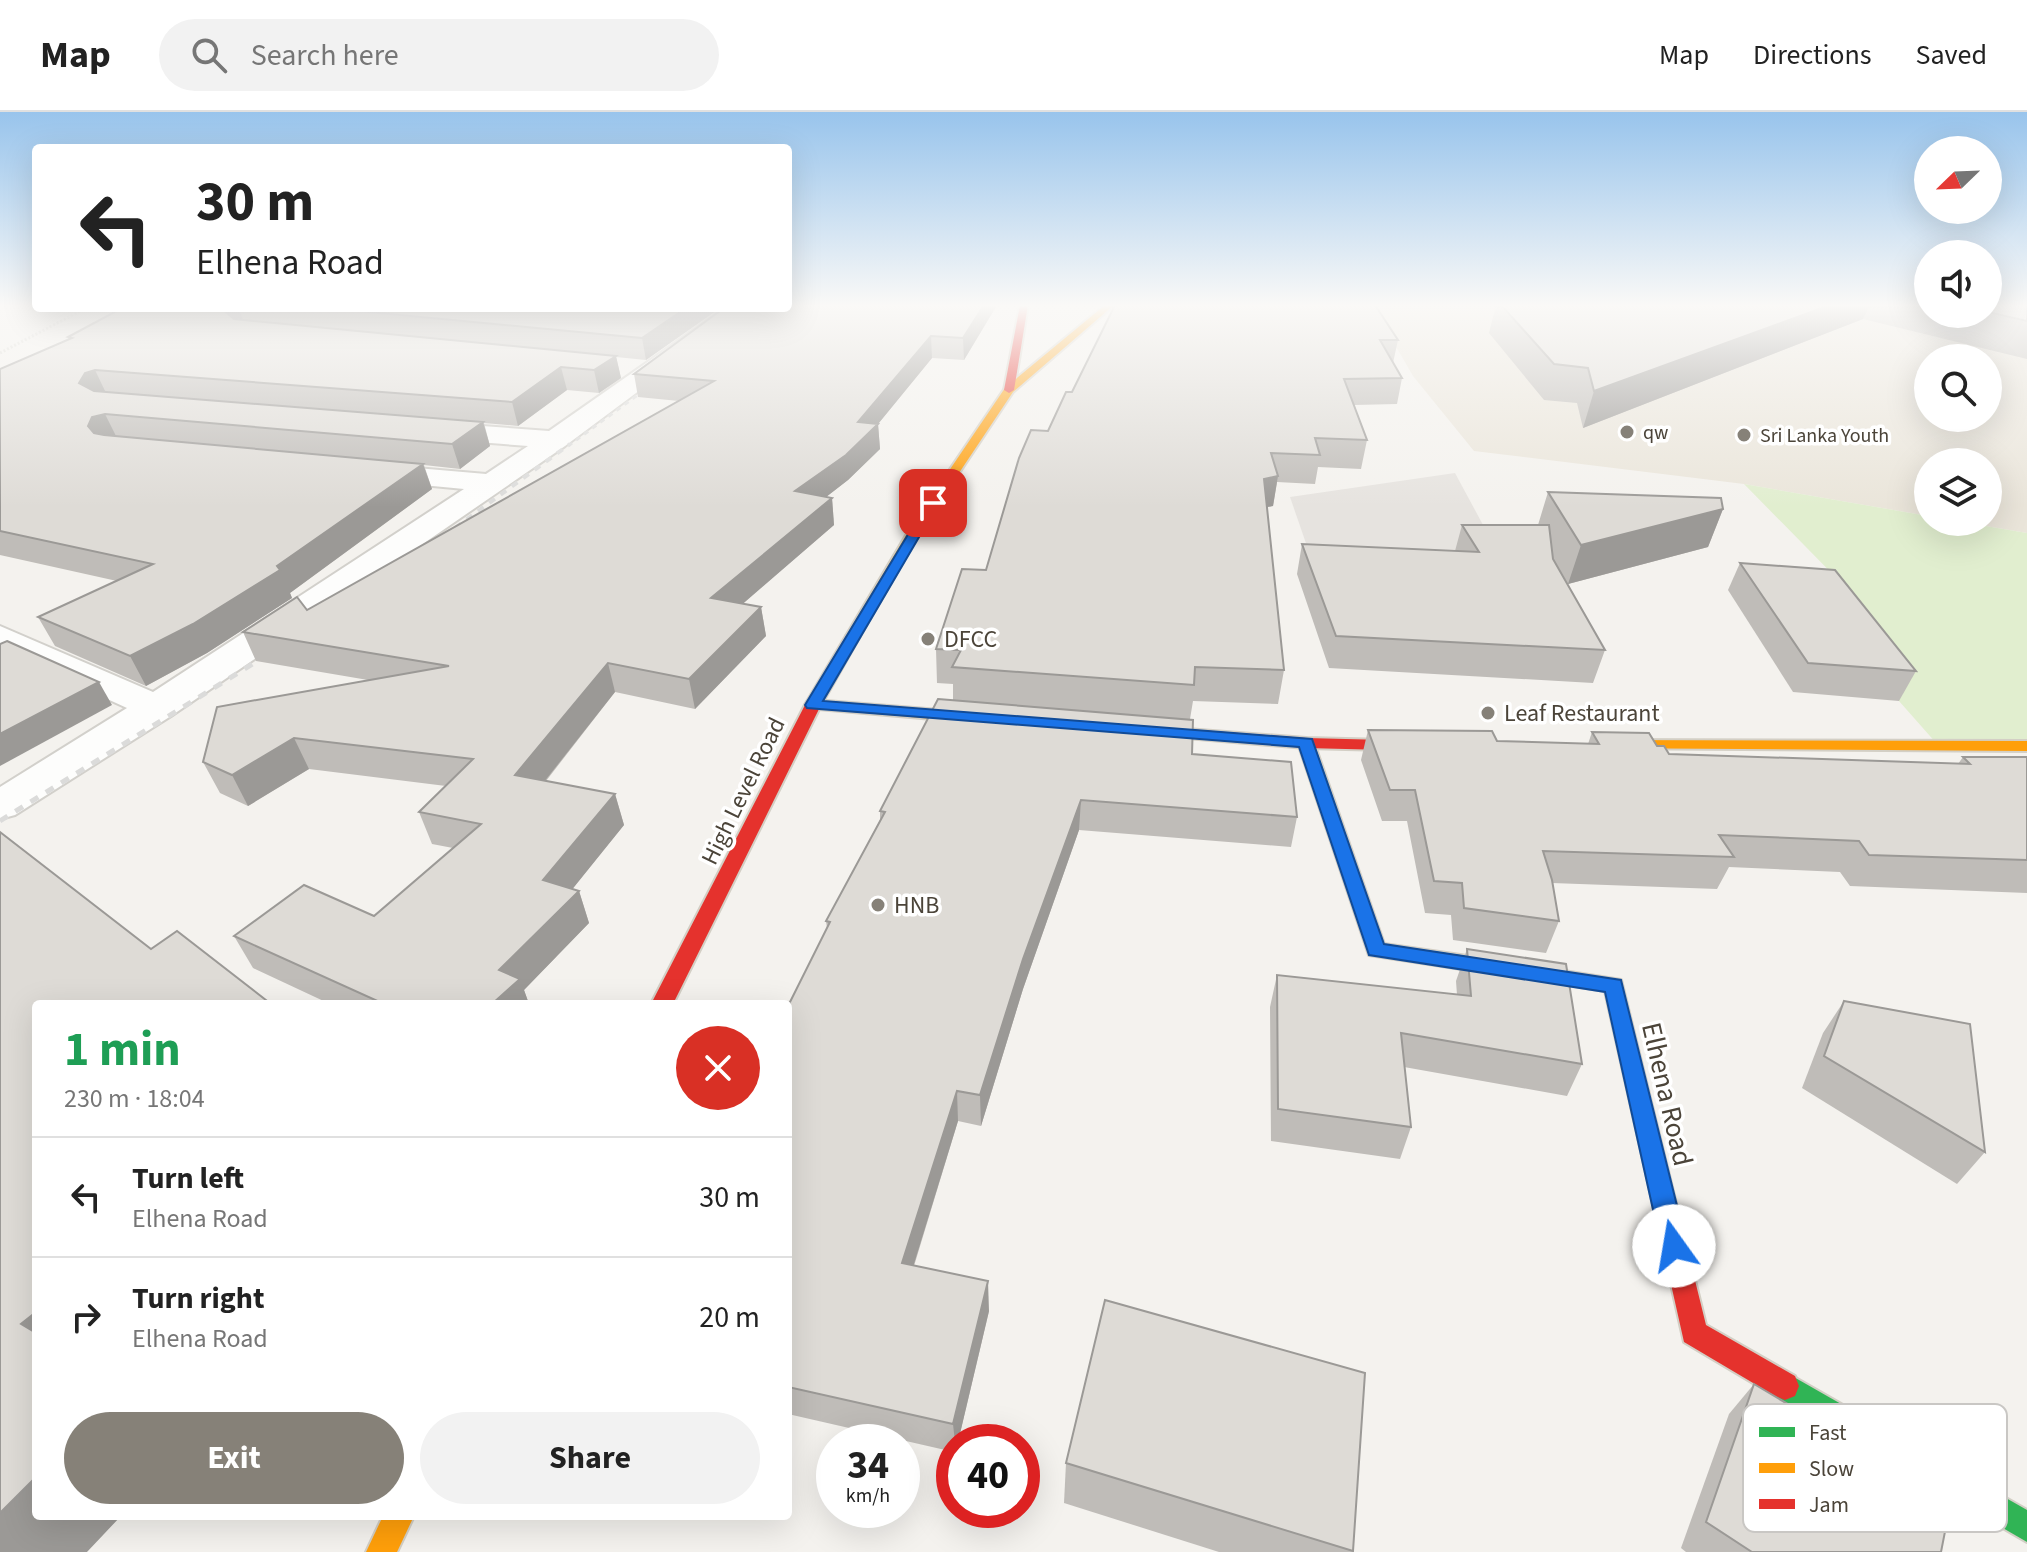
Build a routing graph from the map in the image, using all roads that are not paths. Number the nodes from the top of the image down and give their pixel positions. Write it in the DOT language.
graph roads {
  1 [pos="636,372"];
  2 [pos="1012,372"];
  3 [pos="1030,372"];
  4 [pos="1009,390"];
  5 [pos="401,428"];
  6 [pos="556,440"];
  7 [pos="351,470"];
  8 [pos="492,483"];
  9 [pos="0,637"];
  10 [pos="813,705"];
  11 [pos="157,708"];
  12 [pos="1004,720"];
  13 [pos="1115,728"];
  14 [pos="1306,743"];
  15 [pos="1576,745"];
  16 [pos="1438,746"];
  17 [pos="2027,746"];
  18 [pos="0,806"];
  19 [pos="664,1000"];
  20 [pos="1816,1404"];
  21 [pos="2007,1515"];
  22 [pos="397,1520"];
  23 [pos="2027,1527"];
  24 [pos="381,1552"];
  1 -- 6 [label="street"];
  2 -- 4 [label="main road"];
  3 -- 4 [label="main road, High Level Road"];
  4 -- 10 [label="main road, High Level Road"];
  5 -- 6 [label="street"];
  6 -- 8 [label="street"];
  7 -- 8 [label="street"];
  8 -- 11 [label="street"];
  9 -- 11 [label="street"];
  10 -- 12 [label="main road"];
  10 -- 19 [label="main road, High Level Road"];
  11 -- 18 [label="street"];
  13 -- 14 [label="main road"];
  14 -- 16 [label="main road"];
  14 -- 20 [label="main road, Elhena Road"];
  15 -- 17 [label="main road"];
  21 -- 23 [label="main road, Elhena Road"];
  22 -- 24 [label="main road"];
}
